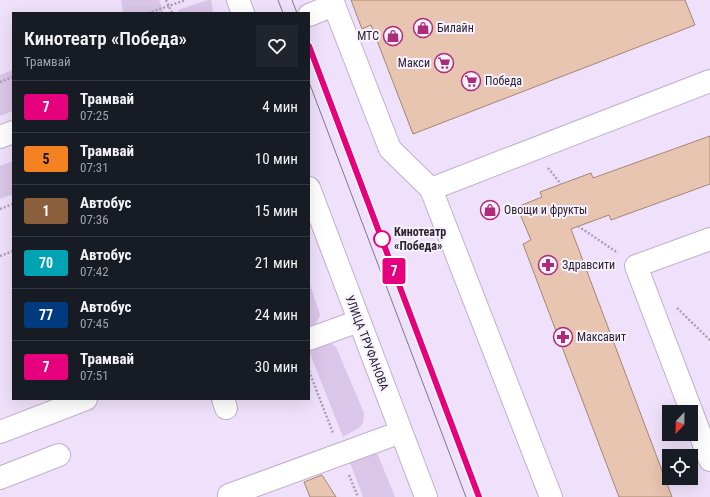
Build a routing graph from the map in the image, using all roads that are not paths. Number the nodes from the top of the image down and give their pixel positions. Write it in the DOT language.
graph roads {
  1 [pos="238,0"];
  2 [pos="333,3"];
  3 [pos="243,12"];
  4 [pos="310,14"];
  5 [pos="710,81"];
  6 [pos="12,132"];
  7 [pos="0,137"];
  8 [pos="431,189"];
  9 [pos="310,191"];
  10 [pos="710,239"];
  11 [pos="359,321"];
  12 [pos="310,339"];
  13 [pos="83,400"];
  14 [pos="0,432"];
  15 [pos="401,432"];
  16 [pos="59,455"];
  17 [pos="710,460"];
  18 [pos="0,478"];
  19 [pos="230,497"];
  20 [pos="426,497"];
  21 [pos="551,497"];
  1 -- 3 [label="street"];
  2 -- 4 [label="street"];
  2 -- 8 [label="street"];
  5 -- 8 [label="street"];
  6 -- 7 [label="street"];
  8 -- 21 [label="street"];
  9 -- 11 [label="street, УЛИЦА ТРУФАНОВА"];
  10 -- 17 [label="street"];
  11 -- 12 [label="street"];
  11 -- 15 [label="street, УЛИЦА ТРУФАНОВА"];
  13 -- 14 [label="street"];
  15 -- 19 [label="street"];
  15 -- 20 [label="street, УЛИЦА ТРУФАНОВА"];
  16 -- 18 [label="street"];
}
